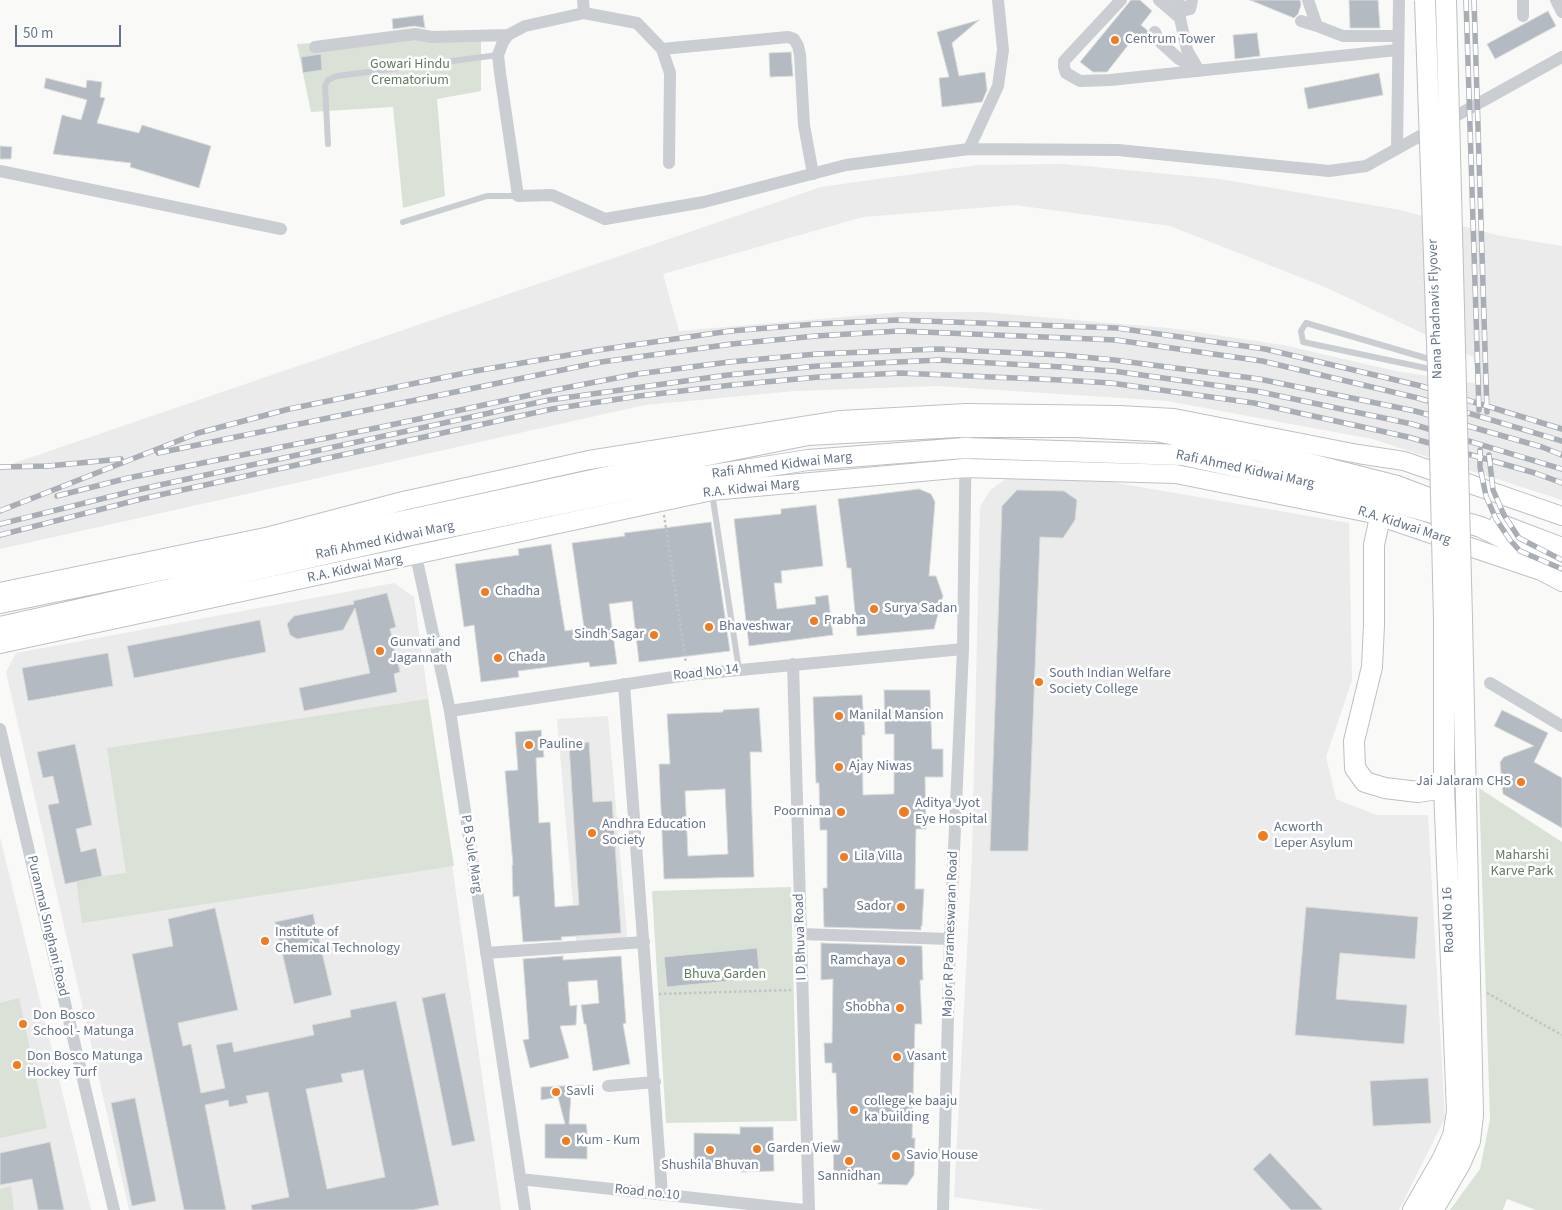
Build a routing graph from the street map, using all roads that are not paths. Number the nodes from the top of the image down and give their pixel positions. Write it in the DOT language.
graph roads {
  1 [pos="583,0"];
  2 [pos="998,0"];
  3 [pos="1121,0"];
  4 [pos="1159,0"];
  5 [pos="1175,0"];
  6 [pos="1192,0"];
  7 [pos="1308,0"];
  8 [pos="1399,0"];
  9 [pos="1425,0"];
  10 [pos="1446,0"];
  11 [pos="1523,0"];
  12 [pos="1556,0"];
  13 [pos="1562,12"];
  14 [pos="584,13"];
  15 [pos="1523,16"];
  16 [pos="1301,21"];
  17 [pos="1317,26"];
  18 [pos="1155,32"];
  19 [pos="508,35"];
  20 [pos="1398,36"];
  21 [pos="314,47"];
  22 [pos="662,49"];
  23 [pos="1397,50"];
  24 [pos="498,55"];
  25 [pos="1562,57"];
  26 [pos="1199,70"];
  27 [pos="328,144"];
  28 [pos="1397,148"];
  29 [pos="969,149"];
  30 [pos="668,163"];
  31 [pos="0,170"];
  32 [pos="813,174"];
  33 [pos="518,196"];
  34 [pos="403,222"];
  35 [pos="281,229"];
  36 [pos="1462,368"];
  37 [pos="1438,371"];
  38 [pos="966,420"];
  39 [pos="966,448"];
  40 [pos="1404,461"];
  41 [pos="965,468"];
  42 [pos="712,491"];
  43 [pos="403,501"];
  44 [pos="1389,502"];
  45 [pos="1562,516"];
  46 [pos="410,527"];
  47 [pos="1562,548"];
  48 [pos="416,556"];
  49 [pos="1562,568"];
  50 [pos="1562,582"];
  51 [pos="0,592"];
  52 [pos="0,604"];
  53 [pos="1453,618"];
  54 [pos="0,627"];
  55 [pos="0,644"];
  56 [pos="963,649"];
  57 [pos="793,664"];
  58 [pos="739,670"];
  59 [pos="1490,683"];
  60 [pos="624,684"];
  61 [pos="450,711"];
  62 [pos="1562,726"];
  63 [pos="0,729"];
  64 [pos="5,773"];
  65 [pos="1444,788"];
  66 [pos="801,934"];
  67 [pos="950,939"];
  68 [pos="644,942"];
  69 [pos="486,953"];
  70 [pos="1464,1072"];
  71 [pos="655,1082"];
  72 [pos="608,1086"];
  73 [pos="520,1179"];
  74 [pos="662,1194"];
  75 [pos="114,1210"];
  76 [pos="525,1210"];
  77 [pos="804,1210"];
  78 [pos="809,1210"];
  79 [pos="943,1210"];
  80 [pos="1413,1210"];
  81 [pos="1433,1210"];
  1 -- 14 [label="street"];
  2 -- 29 [label="street"];
  3 -- 26 [label="street"];
  4 -- 26 [label="street"];
  5 -- 6 [label="street"];
  7 -- 17 [label="street"];
  8 -- 20 [label="street"];
  9 -- 37 [label="main road, Nana Phadnavis Flyover, bridge"];
  10 -- 53 [label="main road, Nana Phadnavis Flyover, bridge"];
  11 -- 15 [label="street"];
  12 -- 13 [label="street"];
  14 -- 19 [label="street"];
  14 -- 22 [label="street"];
  16 -- 17 [label="street"];
  17 -- 20 [label="street"];
  18 -- 26 [label="street"];
  19 -- 21 [label="street"];
  19 -- 24 [label="street"];
  20 -- 23 [label="street"];
  22 -- 30 [label="street"];
  22 -- 32 [label="street"];
  23 -- 26 [label="street"];
  23 -- 28 [label="street"];
  24 -- 27 [label="lane"];
  24 -- 33 [label="street"];
  25 -- 28 [label="street"];
  28 -- 29 [label="street"];
  29 -- 32 [label="street"];
  31 -- 35 [label="street"];
  32 -- 33 [label="street"];
  33 -- 34 [label="lane"];
  36 -- 37 [label="lane"];
  37 -- 53 [label="main road, Nana Phadnavis Flyover, bridge"];
  38 -- 39 [label="street, Major R Parameswaran Road"];
  38 -- 40 [label="street"];
  38 -- 43 [label="street"];
  38 -- 44 [label="main road"];
  38 -- 46 [label="main road"];
  39 -- 41 [label="street, Major R Parameswaran Road"];
  39 -- 44 [label="main road, Rafi Ahmed Kidwai Marg"];
  39 -- 46 [label="main road, Rafi Ahmed Kidwai Marg"];
  40 -- 44 [label="street"];
  40 -- 45 [label="street"];
  41 -- 42 [label="street, R.A. Kidwai Marg"];
  41 -- 44 [label="street, R.A. Kidwai Marg"];
  41 -- 56 [label="street, Major R Parameswaran Road"];
  42 -- 48 [label="street, R.A. Kidwai Marg"];
  42 -- 58 [label="lane"];
  43 -- 46 [label="street, P B Sule Marg"];
  43 -- 51 [label="street"];
  44 -- 47 [label="main road"];
  44 -- 49 [label="main road, Rafi Ahmed Kidwai Marg"];
  44 -- 50 [label="street, R.A. Kidwai Marg"];
  44 -- 65 [label="main road"];
  46 -- 48 [label="street, P B Sule Marg"];
  46 -- 52 [label="main road"];
  46 -- 54 [label="main road, Rafi Ahmed Kidwai Marg"];
  48 -- 55 [label="street, R.A. Kidwai Marg"];
  48 -- 61 [label="street, P B Sule Marg"];
  53 -- 65 [label="main road, Road No 16"];
  53 -- 70 [label="main road, Road No 16"];
  56 -- 57 [label="street, Road No 14"];
  56 -- 67 [label="street, Major R Parameswaran Road"];
  57 -- 58 [label="street, Road No 14"];
  57 -- 66 [label="street, I D Bhuva Road"];
  58 -- 60 [label="street, Road No 14"];
  59 -- 62 [label="street"];
  60 -- 61 [label="street, Road No 14"];
  60 -- 68 [label="street"];
  61 -- 69 [label="street, P B Sule Marg"];
  63 -- 64 [label="street, Puranmal Singhani Road"];
  64 -- 75 [label="street, Puranmal Singhani Road"];
  65 -- 70 [label="main road, Road No 16"];
  66 -- 67 [label="street"];
  66 -- 78 [label="street, I D Bhuva Road"];
  67 -- 79 [label="street, Major R Parameswaran Road"];
  68 -- 69 [label="street"];
  68 -- 71 [label="street"];
  69 -- 73 [label="street, P B Sule Marg"];
  70 -- 80 [label="main road, Road No 16"];
  70 -- 81 [label="main road, Road No 16"];
  71 -- 72 [label="street"];
  71 -- 74 [label="street"];
  73 -- 74 [label="street, Road no.10"];
  73 -- 76 [label="street, P B Sule Marg"];
  74 -- 77 [label="street, Road no.10"];
}
